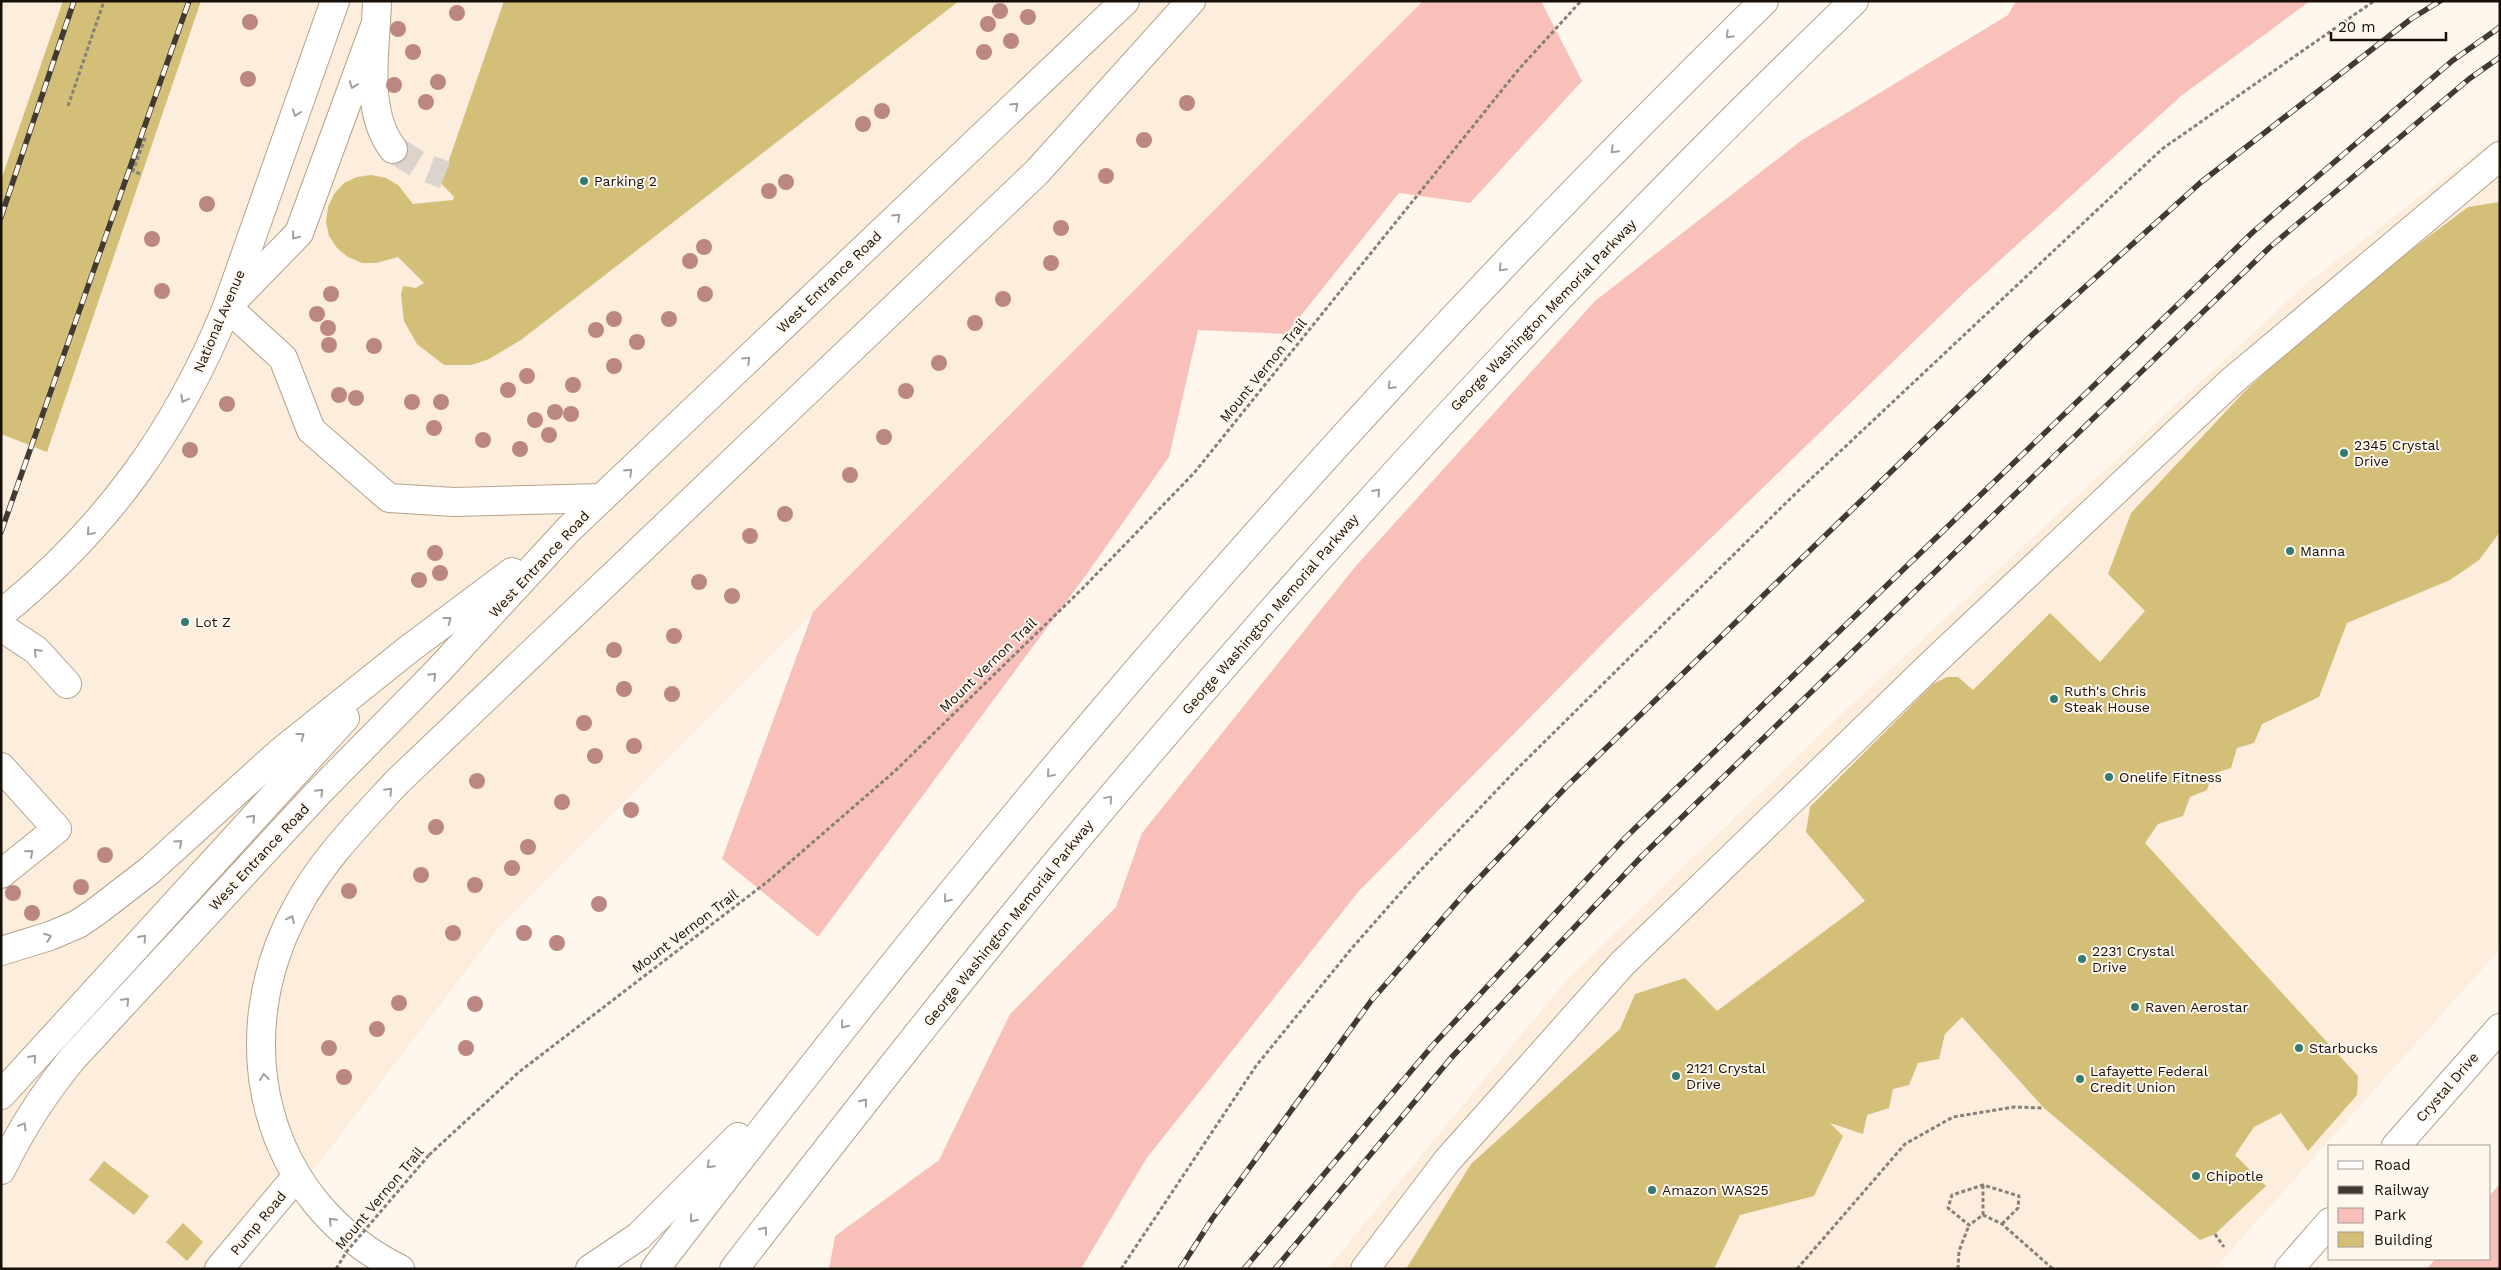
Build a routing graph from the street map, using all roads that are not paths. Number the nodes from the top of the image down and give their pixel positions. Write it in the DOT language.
graph roads {
  1 [pos="335,1"];
  2 [pos="1125,1"];
  3 [pos="1191,1"];
  4 [pos="1764,1"];
  5 [pos="1854,1"];
  6 [pos="377,12"];
  7 [pos="393,149"];
  8 [pos="2500,156"];
  9 [pos="227,307"];
  10 [pos="602,498"];
  11 [pos="568,530"];
  12 [pos="1,614"];
  13 [pos="1,627"];
  14 [pos="409,650"];
  15 [pos="67,684"];
  16 [pos="1,767"];
  17 [pos="1,874"];
  18 [pos="1,951"];
  19 [pos="2500,1028"];
  20 [pos="819,1056"];
  21 [pos="1,1095"];
  22 [pos="2397,1145"];
  23 [pos="1,1170"];
  24 [pos="296,1177"];
  25 [pos="2328,1224"];
  26 [pos="219,1269"];
  27 [pos="400,1269"];
  28 [pos="590,1269"];
  29 [pos="655,1269"];
  30 [pos="734,1269"];
  31 [pos="1365,1269"];
  32 [pos="2289,1269"];
  1 -- 9 [label="main road, National Avenue, one-way"];
  10 -- 2 [label="main road, West Entrance Road, one-way"];
  24 -- 3 [label="main road, one-way"];
  4 -- 20 [label="main road, one-way"];
  30 -- 5 [label="main road, George Washington Memorial Parkway, one-way"];
  6 -- 7 [label="main road"];
  6 -- 9 [label="main road, one-way"];
  8 -- 31 [label="main road"];
  9 -- 10 [label="main road"];
  9 -- 12 [label="main road, National Avenue, one-way"];
  10 -- 11 [label="main road, West Entrance Road"];
  14 -- 11 [label="main road, one-way"];
  23 -- 11 [label="main road, West Entrance Road, one-way"];
  15 -- 13 [label="main road, one-way"];
  18 -- 14 [label="main road, one-way"];
  21 -- 14 [label="main road, one-way"];
  17 -- 16 [label="main road, one-way"];
  19 -- 22 [label="main road, Crystal Drive"];
  20 -- 28 [label="main road, one-way"];
  20 -- 29 [label="main road, one-way"];
  24 -- 26 [label="main road, Pump Road"];
  27 -- 24 [label="main road, one-way"];
  25 -- 32 [label="main road"];
}
